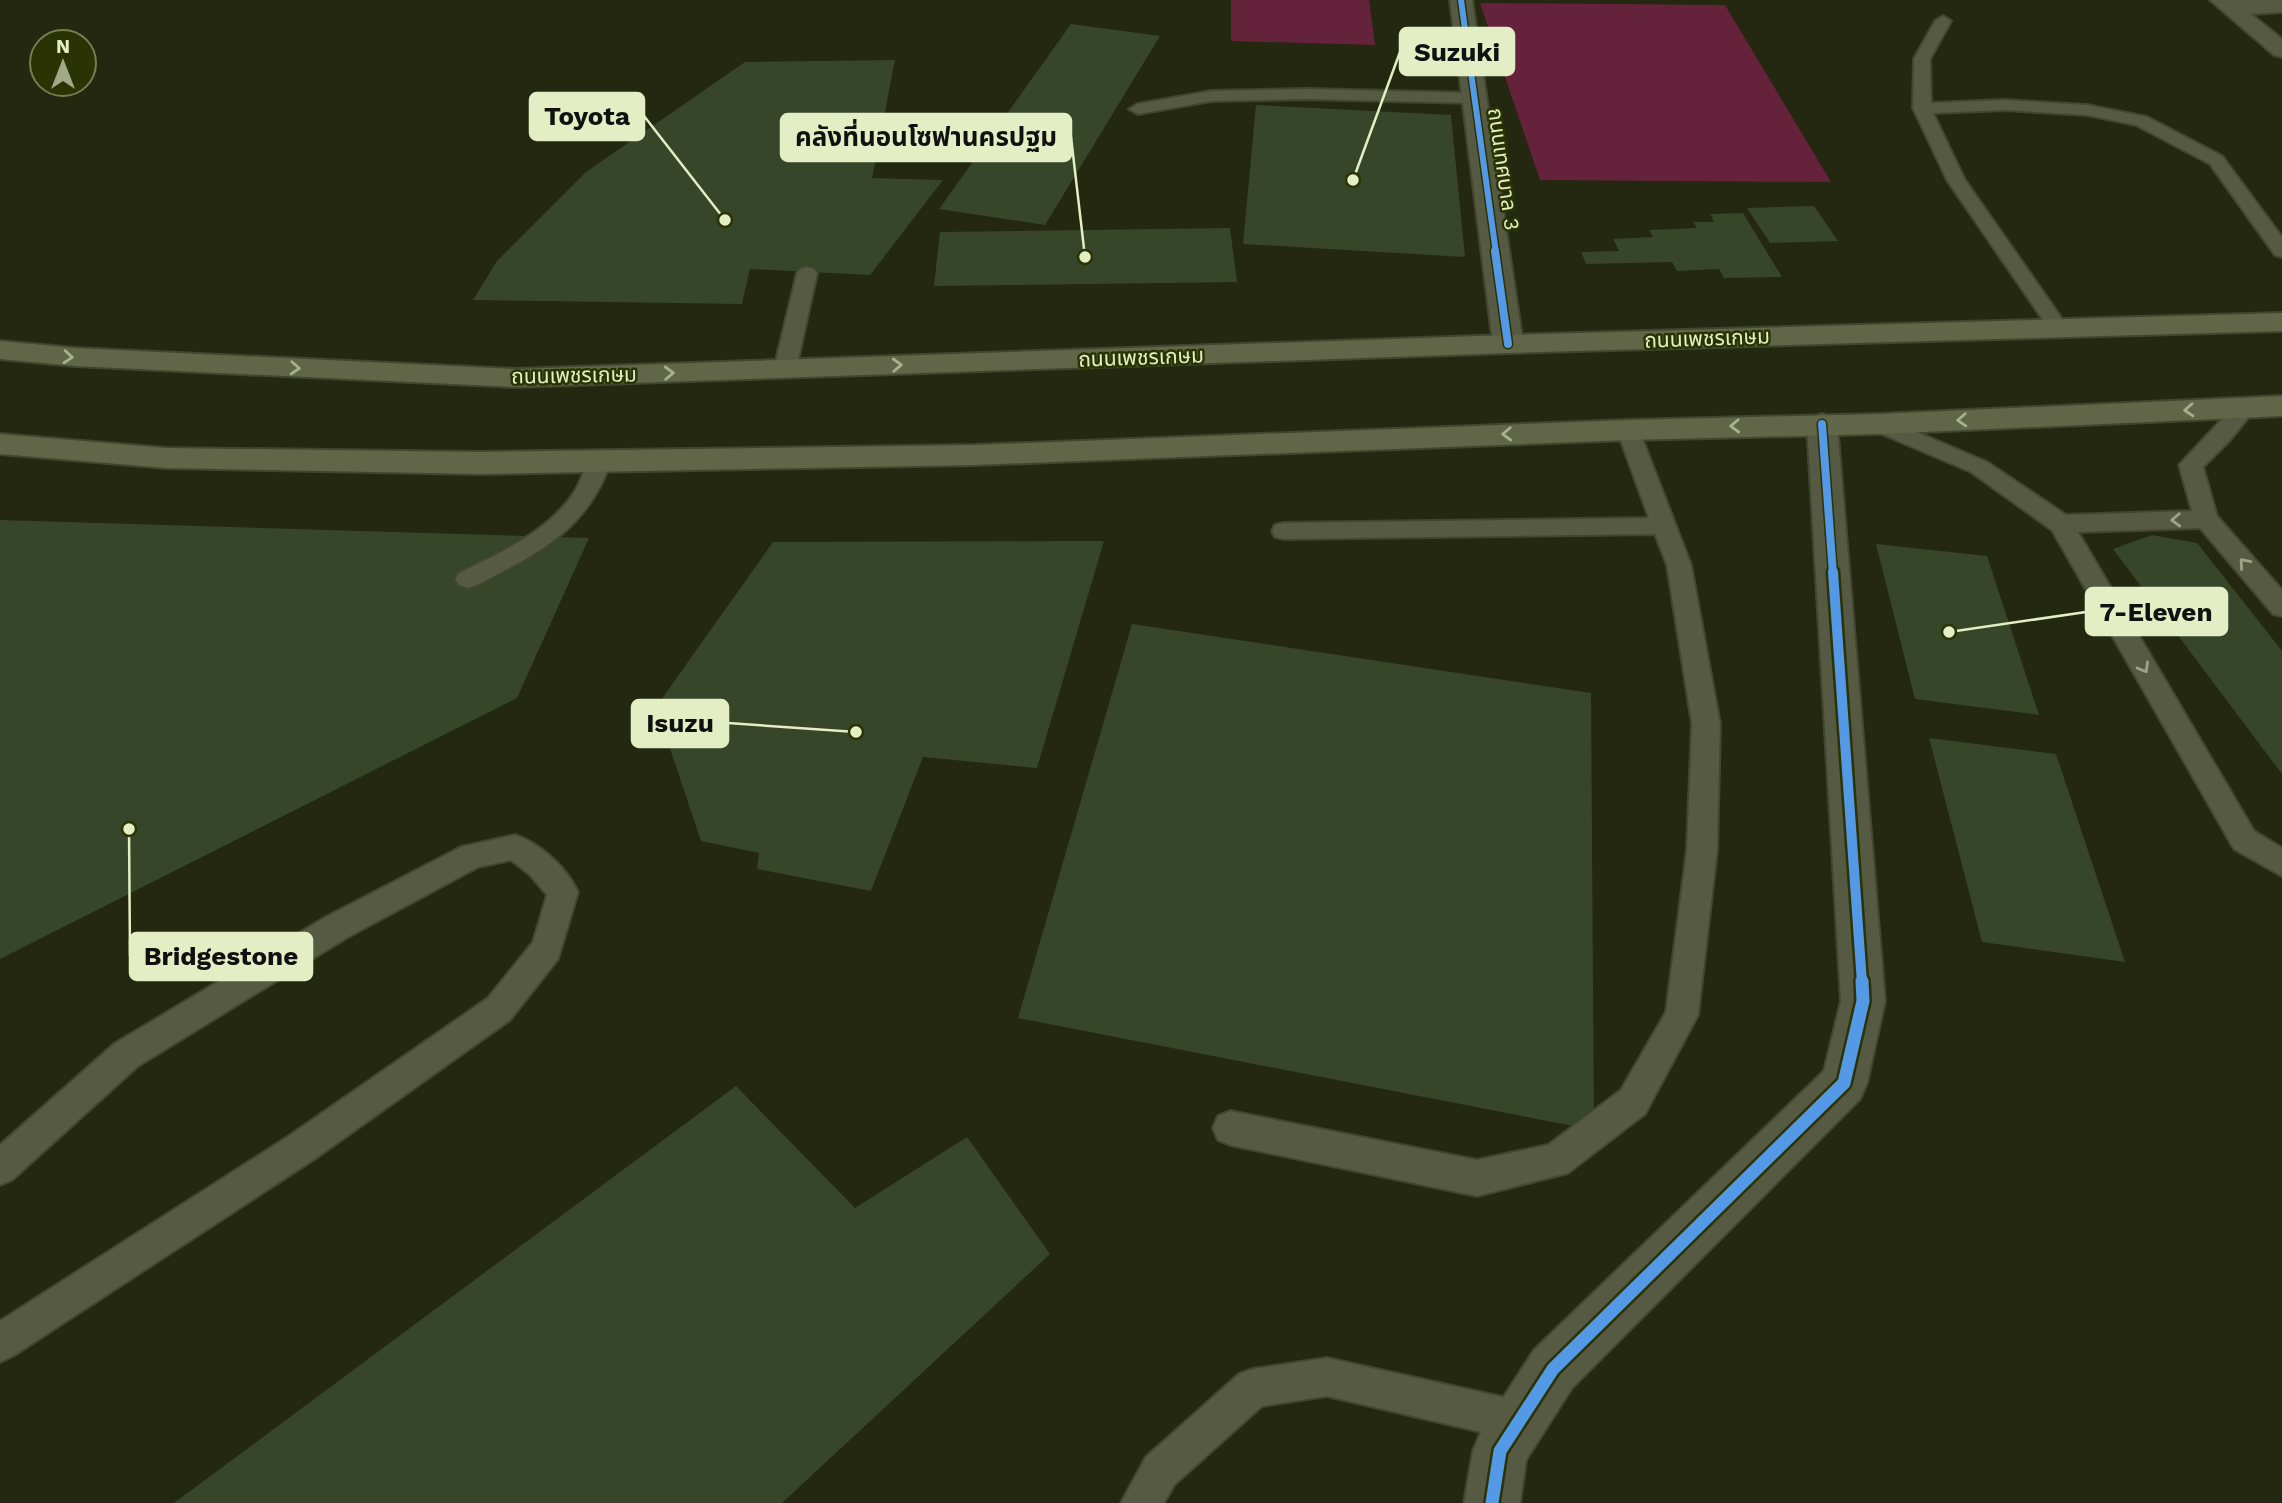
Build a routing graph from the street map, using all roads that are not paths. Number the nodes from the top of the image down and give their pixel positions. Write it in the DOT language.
graph roads {
  1 [pos="1461,0"];
  2 [pos="2226,4"];
  3 [pos="2282,6"];
  4 [pos="1943,21"];
  5 [pos="2282,50"];
  6 [pos="1475,98"];
  7 [pos="1922,108"];
  8 [pos="1138,109"];
  9 [pos="2282,251"];
  10 [pos="807,273"];
  11 [pos="2282,323"];
  12 [pos="2059,328"];
  13 [pos="1508,344"];
  14 [pos="0,350"];
  15 [pos="785,369"];
  16 [pos="2282,406"];
  17 [pos="2246,407"];
  18 [pos="1822,424"];
  19 [pos="1878,424"];
  20 [pos="1628,430"];
  21 [pos="0,444"];
  22 [pos="599,461"];
  23 [pos="2206,519"];
  24 [pos="2061,524"];
  25 [pos="1664,526"];
  26 [pos="1284,531"];
  27 [pos="468,579"];
  28 [pos="2282,607"];
  29 [pos="2282,863"];
  30 [pos="1230,1128"];
  31 [pos="0,1168"];
  32 [pos="0,1343"];
  33 [pos="1520,1422"];
  34 [pos="1141,1503"];
  35 [pos="1492,1503"];
  1 -- 6 [label="street, ถนนเทศบาล 3"];
  2 -- 3 [label="street"];
  2 -- 5 [label="street"];
  4 -- 7 [label="lane"];
  6 -- 8 [label="lane"];
  6 -- 13 [label="street, ถนนเทศบาล 3"];
  7 -- 9 [label="lane"];
  7 -- 12 [label="lane"];
  10 -- 15 [label="lane"];
  11 -- 12 [label="highway, ถนนเพชรเกษม"];
  12 -- 13 [label="highway, ถนนเพชรเกษม"];
  15 -- 13 [label="highway, ถนนเพชรเกษม, one-way"];
  14 -- 15 [label="highway, ถนนเพชรเกษม, one-way"];
  16 -- 17 [label="highway"];
  17 -- 19 [label="highway, one-way"];
  17 -- 23 [label="lane"];
  18 -- 19 [label="highway"];
  18 -- 20 [label="highway, one-way"];
  18 -- 33 [label="street"];
  19 -- 24 [label="lane"];
  20 -- 22 [label="highway, one-way"];
  20 -- 25 [label="lane"];
  21 -- 22 [label="highway"];
  22 -- 27 [label="lane"];
  23 -- 24 [label="lane, one-way"];
  28 -- 23 [label="lane, one-way"];
  24 -- 29 [label="lane, one-way"];
  25 -- 26 [label="lane"];
  25 -- 30 [label="lane"];
  31 -- 32 [label="lane"];
  33 -- 34 [label="lane"];
  33 -- 35 [label="street"];
}
